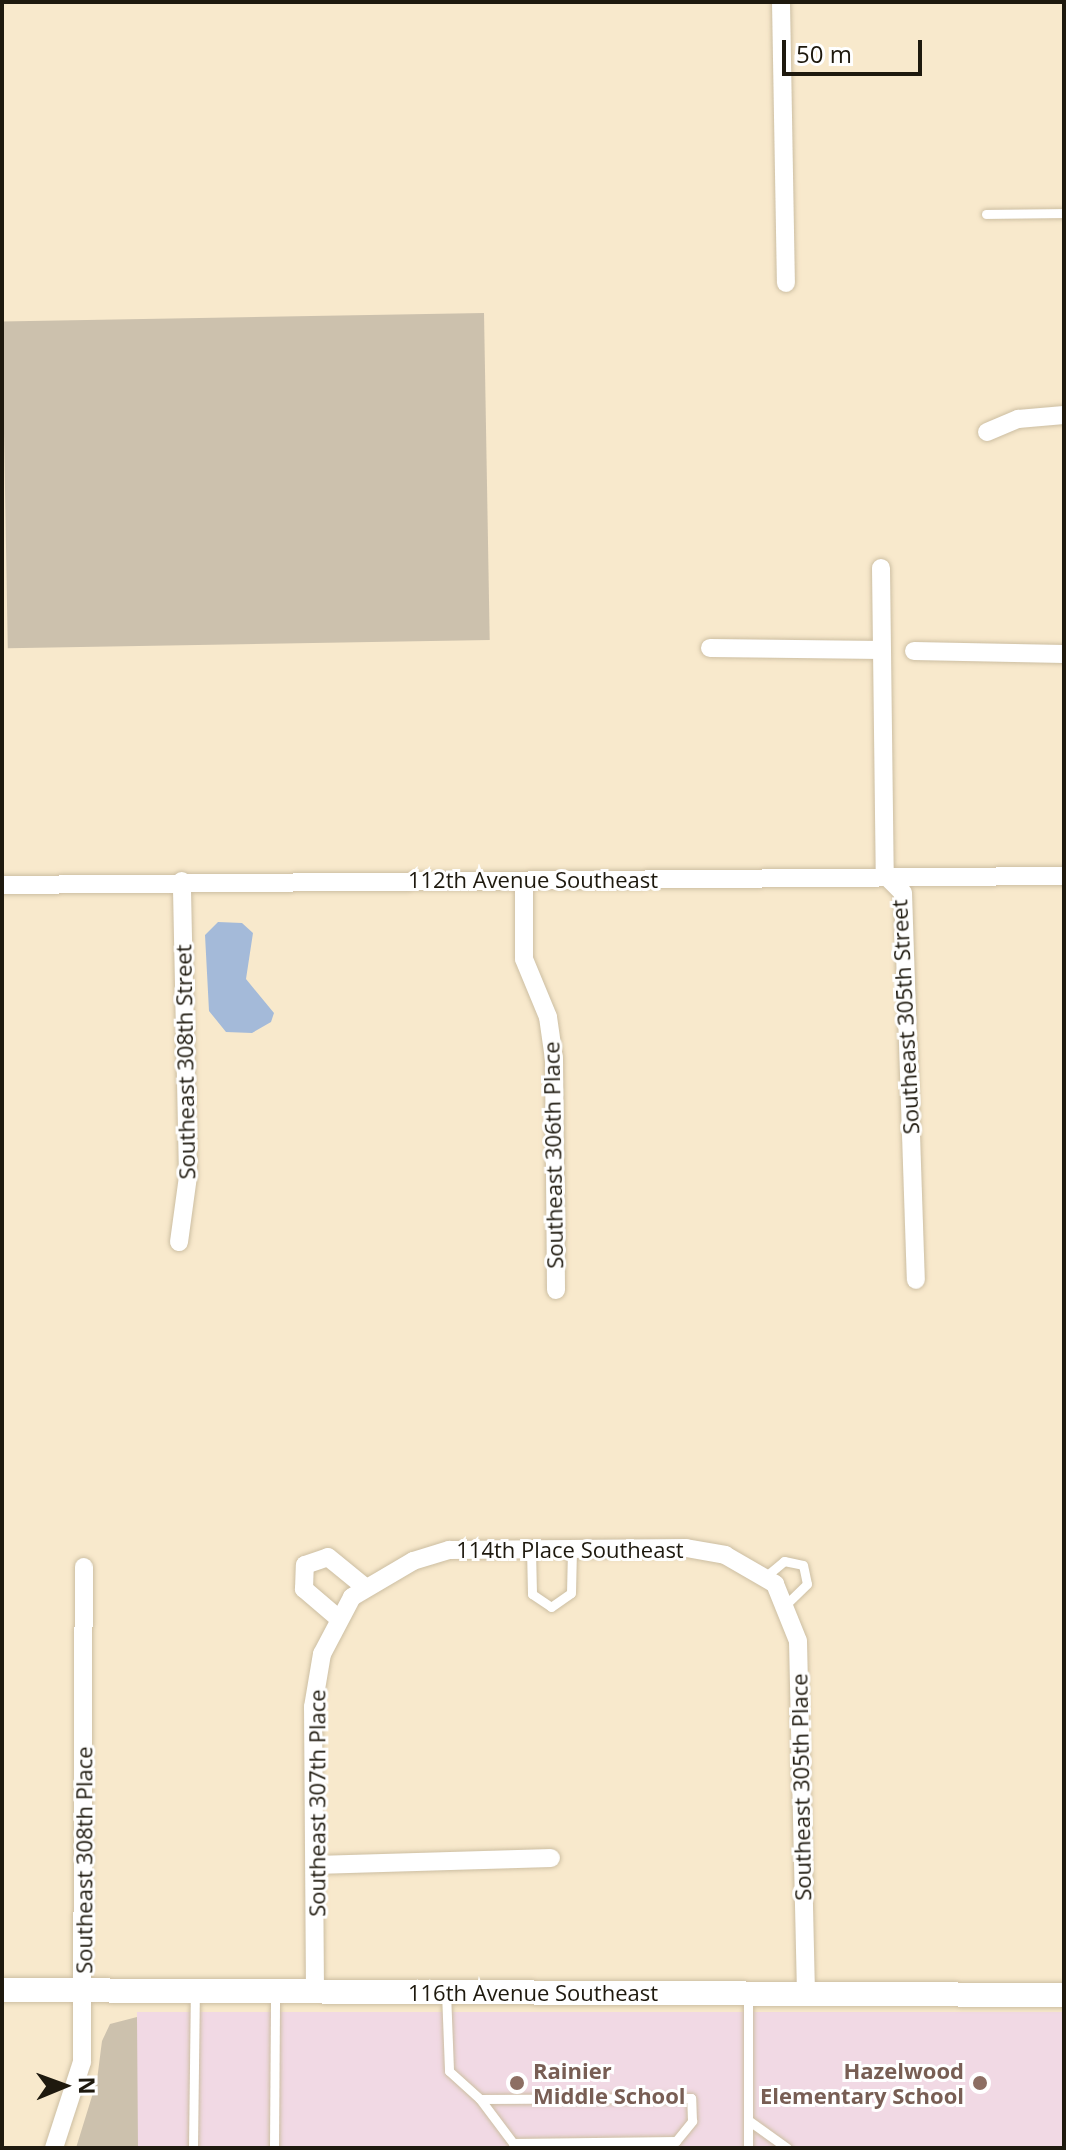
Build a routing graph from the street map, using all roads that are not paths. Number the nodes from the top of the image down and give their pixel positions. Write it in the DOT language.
graph roads {
  1 [pos="781,2"];
  2 [pos="1064,213"];
  3 [pos="986,214"];
  4 [pos="786,283"];
  5 [pos="1064,415"];
  6 [pos="987,432"];
  7 [pos="881,568"];
  8 [pos="710,648"];
  9 [pos="882,650"];
  10 [pos="914,651"];
  11 [pos="1064,654"];
  12 [pos="885,875"];
  13 [pos="1064,876"];
  14 [pos="182,881"];
  15 [pos="524,881"];
  16 [pos="2,885"];
  17 [pos="179,1242"];
  18 [pos="916,1280"];
  19 [pos="556,1290"];
  20 [pos="531,1549"];
  21 [pos="572,1549"];
  22 [pos="84,1567"];
  23 [pos="770,1581"];
  24 [pos="359,1593"];
  25 [pos="786,1604"];
  26 [pos="338,1618"];
  27 [pos="551,1858"];
  28 [pos="316,1865"];
  29 [pos="2,1990"];
  30 [pos="84,1991"];
  31 [pos="195,1991"];
  32 [pos="275,1991"];
  33 [pos="315,1992"];
  34 [pos="446,1992"];
  35 [pos="748,1994"];
  36 [pos="806,1994"];
  37 [pos="1064,1995"];
  38 [pos="480,2099"];
  39 [pos="748,2120"];
  40 [pos="54,2148"];
  41 [pos="193,2148"];
  42 [pos="274,2148"];
  43 [pos="748,2148"];
  44 [pos="787,2148"];
  1 -- 4 [label="street"];
  2 -- 3 [label="lane"];
  5 -- 6 [label="street"];
  7 -- 9 [label="street, Southeast 305th Street"];
  8 -- 9 [label="street"];
  9 -- 12 [label="street, Southeast 305th Street"];
  10 -- 11 [label="street"];
  12 -- 13 [label="street, 112th Avenue Southeast"];
  12 -- 15 [label="street, 112th Avenue Southeast"];
  12 -- 18 [label="street, Southeast 305th Street"];
  14 -- 15 [label="street, 112th Avenue Southeast"];
  14 -- 16 [label="street, 112th Avenue Southeast"];
  14 -- 17 [label="street, Southeast 308th Street"];
  15 -- 19 [label="street, Southeast 306th Place"];
  20 -- 21 [label="street, 114th Place Southeast"];
  20 -- 21 [label="lane"];
  20 -- 24 [label="street, 114th Place Southeast"];
  21 -- 23 [label="street, 114th Place Southeast"];
  22 -- 30 [label="street, Southeast 308th Place"];
  23 -- 25 [label="street, Southeast 305th Place"];
  23 -- 25 [label="lane"];
  24 -- 26 [label="street, Southeast 307th Place"];
  24 -- 26 [label="street"];
  25 -- 36 [label="street, Southeast 305th Place"];
  26 -- 28 [label="street, Southeast 307th Place"];
  27 -- 28 [label="street"];
  28 -- 33 [label="street, Southeast 307th Place"];
  29 -- 30 [label="street, 116th Avenue Southeast"];
  30 -- 31 [label="street, 116th Avenue Southeast"];
  30 -- 40 [label="street, Southeast 308th Place"];
  31 -- 32 [label="street, 116th Avenue Southeast"];
  31 -- 41 [label="lane"];
  32 -- 33 [label="street, 116th Avenue Southeast"];
  32 -- 42 [label="lane"];
  33 -- 34 [label="street, 116th Avenue Southeast"];
  34 -- 35 [label="street, 116th Avenue Southeast"];
  34 -- 38 [label="lane"];
  35 -- 36 [label="street, 116th Avenue Southeast"];
  35 -- 39 [label="lane"];
  36 -- 37 [label="street, 116th Avenue Southeast"];
  38 -- 38 [label="lane"];
  39 -- 43 [label="lane"];
  39 -- 44 [label="lane"];
}
